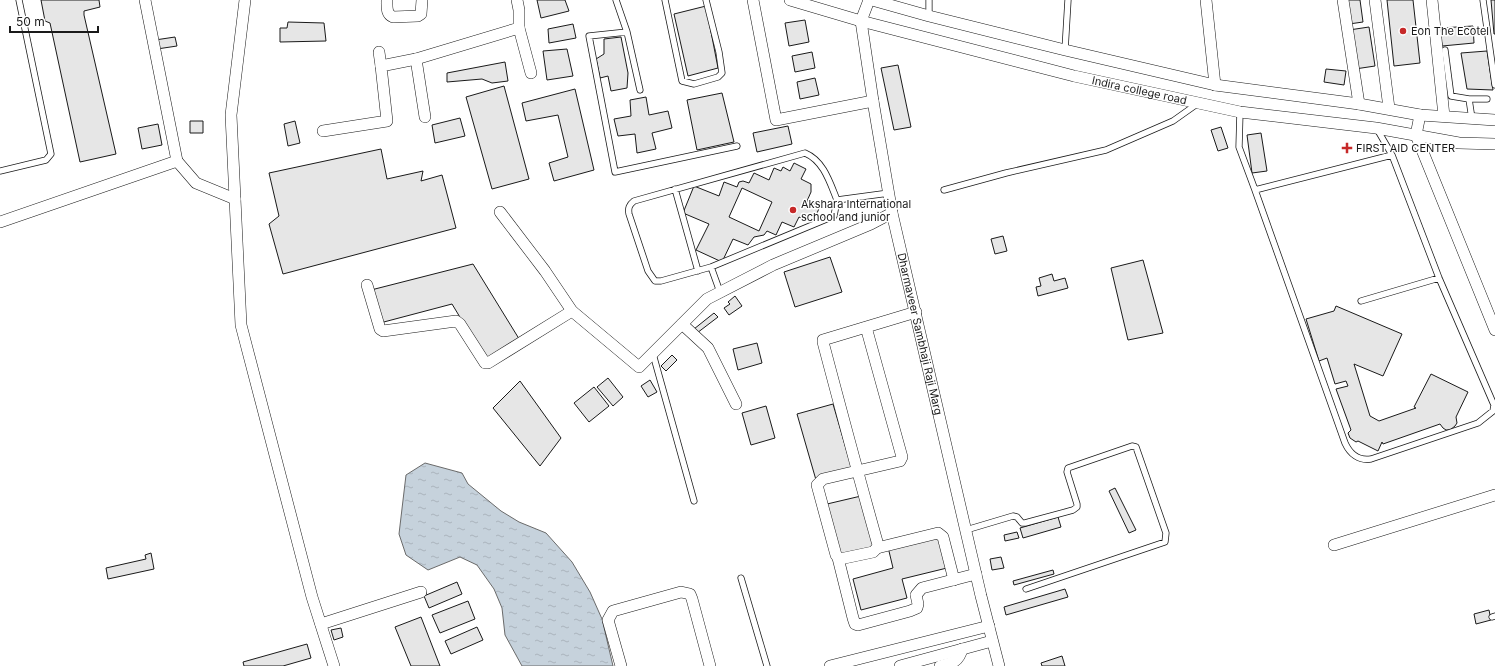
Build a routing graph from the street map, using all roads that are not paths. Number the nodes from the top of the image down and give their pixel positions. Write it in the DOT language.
graph roads {
  1 [pos="20,0"];
  2 [pos="145,0"];
  3 [pos="245,0"];
  4 [pos="387,0"];
  5 [pos="422,0"];
  6 [pos="517,0"];
  7 [pos="616,0"];
  8 [pos="665,0"];
  9 [pos="706,0"];
  10 [pos="753,0"];
  11 [pos="790,0"];
  12 [pos="868,0"];
  13 [pos="872,0"];
  14 [pos="929,0"];
  15 [pos="1068,0"];
  16 [pos="1206,0"];
  17 [pos="1343,0"];
  18 [pos="1375,0"];
  19 [pos="1432,0"];
  20 [pos="1483,0"];
  21 [pos="929,16"];
  22 [pos="861,20"];
  23 [pos="519,28"];
  24 [pos="627,32"];
  25 [pos="1065,50"];
  26 [pos="1445,50"];
  27 [pos="379,52"];
  28 [pos="416,59"];
  29 [pos="381,66"];
  30 [pos="531,73"];
  31 [pos="1215,85"];
  32 [pos="1495,85"];
  33 [pos="640,90"];
  34 [pos="1468,99"];
  35 [pos="1487,99"];
  36 [pos="873,101"];
  37 [pos="1198,103"];
  38 [pos="1359,104"];
  39 [pos="1389,108"];
  40 [pos="1240,112"];
  41 [pos="1420,115"];
  42 [pos="1444,116"];
  43 [pos="425,117"];
  44 [pos="1472,119"];
  45 [pos="1495,120"];
  46 [pos="1376,128"];
  47 [pos="323,131"];
  48 [pos="1416,135"];
  49 [pos="1495,144"];
  50 [pos="737,146"];
  51 [pos="1392,155"];
  52 [pos="177,161"];
  53 [pos="0,171"];
  54 [pos="675,189"];
  55 [pos="944,190"];
  56 [pos="1255,190"];
  57 [pos="889,193"];
  58 [pos="235,199"];
  59 [pos="837,200"];
  60 [pos="500,212"];
  61 [pos="892,213"];
  62 [pos="0,222"];
  63 [pos="711,267"];
  64 [pos="698,271"];
  65 [pos="1439,278"];
  66 [pos="367,285"];
  67 [pos="720,292"];
  68 [pos="1361,301"];
  69 [pos="572,311"];
  70 [pos="916,312"];
  71 [pos="682,324"];
  72 [pos="866,327"];
  73 [pos="1495,330"];
  74 [pos="653,354"];
  75 [pos="736,404"];
  76 [pos="857,471"];
  77 [pos="1495,495"];
  78 [pos="694,501"];
  79 [pos="966,530"];
  80 [pos="1334,545"];
  81 [pos="877,548"];
  82 [pos="838,558"];
  83 [pos="976,574"];
  84 [pos="741,578"];
  85 [pos="954,580"];
  86 [pos="1026,589"];
  87 [pos="421,592"];
  88 [pos="321,624"];
  89 [pos="989,626"];
  90 [pos="992,641"];
  91 [pos="962,649"];
  92 [pos="334,666"];
  93 [pos="621,666"];
  94 [pos="710,666"];
  95 [pos="767,666"];
  96 [pos="830,666"];
  97 [pos="900,666"];
  98 [pos="940,666"];
  99 [pos="999,666"];
  1 -- 53 [label="lane"];
  2 -- 52 [label="street"];
  3 -- 58 [label="street"];
  4 -- 5 [label="street"];
  6 -- 23 [label="street"];
  7 -- 24 [label="lane"];
  8 -- 9 [label="lane"];
  10 -- 36 [label="street"];
  11 -- 22 [label="street, Indira college road"];
  12 -- 22 [label="street, Dharmaveer Sambhaji Raji Marg"];
  13 -- 21 [label="street, Indira college road"];
  14 -- 21 [label="lane"];
  15 -- 25 [label="lane"];
  16 -- 31 [label="street"];
  17 -- 38 [label="street"];
  18 -- 39 [label="street"];
  19 -- 42 [label="street"];
  20 -- 32 [label="lane"];
  21 -- 25 [label="street, Indira college road"];
  22 -- 36 [label="street, Dharmaveer Sambhaji Raji Marg"];
  22 -- 37 [label="street, Indira college road"];
  23 -- 28 [label="street"];
  23 -- 30 [label="street"];
  24 -- 33 [label="lane"];
  24 -- 50 [label="lane"];
  25 -- 31 [label="street, Indira college road"];
  26 -- 34 [label="lane"];
  27 -- 29 [label="street"];
  28 -- 29 [label="street"];
  28 -- 43 [label="street"];
  29 -- 47 [label="street"];
  31 -- 38 [label="street, Indira college road"];
  34 -- 35 [label="lane"];
  34 -- 44 [label="lane"];
  36 -- 57 [label="street, Dharmaveer Sambhaji Raji Marg"];
  37 -- 40 [label="street, Indira college road"];
  37 -- 55 [label="lane"];
  38 -- 39 [label="street, Indira college road"];
  39 -- 41 [label="street, Indira college road"];
  40 -- 46 [label="street, Indira college road"];
  40 -- 56 [label="lane"];
  41 -- 42 [label="street, Indira college road"];
  41 -- 48 [label="street"];
  42 -- 44 [label="street, Indira college road"];
  44 -- 45 [label="street, Indira college road"];
  46 -- 48 [label="street, Indira college road"];
  46 -- 51 [label="lane"];
  48 -- 49 [label="street, Indira college road"];
  48 -- 73 [label="street"];
  51 -- 56 [label="lane"];
  51 -- 65 [label="lane"];
  52 -- 58 [label="street"];
  52 -- 62 [label="street"];
  54 -- 59 [label="lane"];
  54 -- 64 [label="lane"];
  54 -- 64 [label="lane"];
  56 -- 65 [label="lane"];
  57 -- 59 [label="lane"];
  57 -- 61 [label="street, Dharmaveer Sambhaji Raji Marg"];
  58 -- 88 [label="street"];
  59 -- 63 [label="lane"];
  60 -- 69 [label="street"];
  61 -- 67 [label="street"];
  61 -- 70 [label="street, Dharmaveer Sambhaji Raji Marg"];
  63 -- 64 [label="lane"];
  63 -- 67 [label="lane"];
  65 -- 68 [label="lane"];
  66 -- 69 [label="street"];
  67 -- 71 [label="street"];
  69 -- 74 [label="street"];
  70 -- 72 [label="street"];
  70 -- 79 [label="street, Dharmaveer Sambhaji Raji Marg"];
  71 -- 74 [label="street"];
  71 -- 75 [label="street"];
  72 -- 76 [label="street"];
  72 -- 76 [label="street"];
  74 -- 78 [label="lane"];
  76 -- 81 [label="street"];
  76 -- 82 [label="street"];
  77 -- 80 [label="street"];
  79 -- 83 [label="street, Dharmaveer Sambhaji Raji Marg"];
  79 -- 86 [label="lane"];
  81 -- 82 [label="street"];
  81 -- 85 [label="street"];
  82 -- 85 [label="street"];
  83 -- 85 [label="street"];
  83 -- 89 [label="street, Dharmaveer Sambhaji Raji Marg"];
  84 -- 95 [label="lane"];
  87 -- 88 [label="street"];
  88 -- 92 [label="street"];
  89 -- 90 [label="street, Dharmaveer Sambhaji Raji Marg"];
  89 -- 96 [label="street"];
  90 -- 91 [label="street"];
  90 -- 99 [label="street, Dharmaveer Sambhaji Raji Marg"];
  91 -- 97 [label="street"];
  91 -- 98 [label="street"];
  93 -- 94 [label="street"];
}
